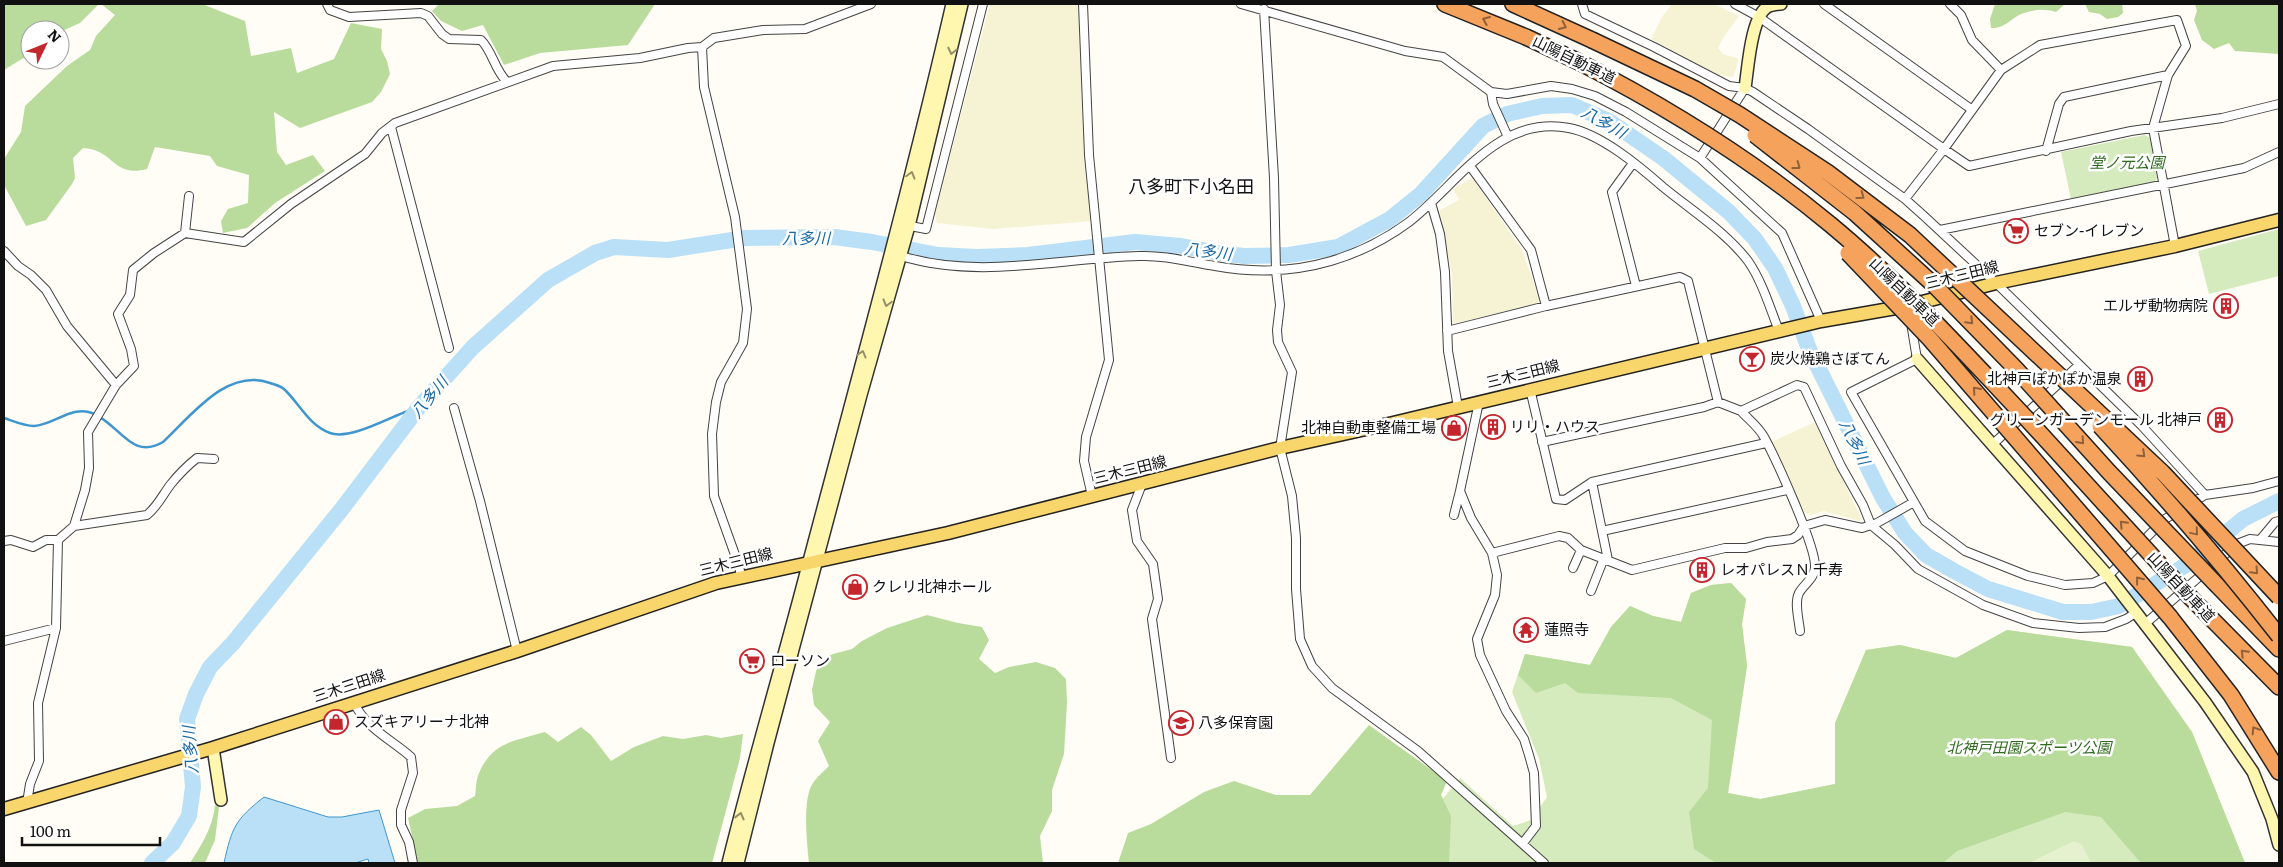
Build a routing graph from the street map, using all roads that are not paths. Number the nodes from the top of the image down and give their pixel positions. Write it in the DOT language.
graph roads {
  1 [pos="327,4"];
  2 [pos="871,4"];
  3 [pos="952,4"];
  4 [pos="962,4"];
  5 [pos="983,4"];
  6 [pos="1083,4"];
  7 [pos="1241,4"];
  8 [pos="1445,4"];
  9 [pos="1513,4"];
  10 [pos="1582,4"];
  11 [pos="1735,4"];
  12 [pos="1781,4"];
  13 [pos="1824,4"];
  14 [pos="1950,4"];
  15 [pos="1264,9"];
  16 [pos="1759,17"];
  17 [pos="1592,40"];
  18 [pos="702,47"];
  19 [pos="1579,62"];
  20 [pos="2001,70"];
  21 [pos="2168,75"];
  22 [pos="507,82"];
  23 [pos="1745,88"];
  24 [pos="1491,92"];
  25 [pos="2279,104"];
  26 [pos="1971,109"];
  27 [pos="391,127"];
  28 [pos="2153,128"];
  29 [pos="1508,137"];
  30 [pos="1944,149"];
  31 [pos="2046,151"];
  32 [pos="2279,152"];
  33 [pos="1700,158"];
  34 [pos="1633,163"];
  35 [pos="1470,166"];
  36 [pos="2162,184"];
  37 [pos="189,196"];
  38 [pos="1905,199"];
  39 [pos="1431,203"];
  40 [pos="2279,220"];
  41 [pos="898,222"];
  42 [pos="909,226"];
  43 [pos="1940,230"];
  44 [pos="185,233"];
  45 [pos="2175,246"];
  46 [pos="4,251"];
  47 [pos="901,256"];
  48 [pos="1100,259"];
  49 [pos="1276,271"];
  50 [pos="1996,283"];
  51 [pos="1636,286"];
  52 [pos="1546,306"];
  53 [pos="1908,306"];
  54 [pos="1993,312"];
  55 [pos="1819,322"];
  56 [pos="1447,331"];
  57 [pos="1781,331"];
  58 [pos="449,348"];
  59 [pos="1706,348"];
  60 [pos="1917,359"];
  61 [pos="2079,365"];
  62 [pos="116,385"];
  63 [pos="1530,389"];
  64 [pos="1479,402"];
  65 [pos="1718,402"];
  66 [pos="1458,407"];
  67 [pos="454,408"];
  68 [pos="1741,411"];
  69 [pos="1542,442"];
  70 [pos="1766,443"];
  71 [pos="1993,444"];
  72 [pos="1280,448"];
  73 [pos="214,460"];
  74 [pos="2279,481"];
  75 [pos="1592,482"];
  76 [pos="1142,484"];
  77 [pos="1787,490"];
  78 [pos="1460,491"];
  79 [pos="2205,495"];
  80 [pos="1092,496"];
  81 [pos="1911,504"];
  82 [pos="1454,515"];
  83 [pos="2279,521"];
  84 [pos="1874,524"];
  85 [pos="74,526"];
  86 [pos="1804,526"];
  87 [pos="1602,532"];
  88 [pos="58,540"];
  89 [pos="2260,540"];
  90 [pos="4,542"];
  91 [pos="2279,542"];
  92 [pos="1581,550"];
  93 [pos="1492,553"];
  94 [pos="1606,559"];
  95 [pos="813,561"];
  96 [pos="1573,568"];
  97 [pos="741,576"];
  98 [pos="2108,576"];
  99 [pos="1591,591"];
  100 [pos="2279,597"];
  101 [pos="2137,612"];
  102 [pos="2146,623"];
  103 [pos="56,628"];
  104 [pos="1800,631"];
  105 [pos="2279,636"];
  106 [pos="4,641"];
  107 [pos="2279,649"];
  108 [pos="517,651"];
  109 [pos="2279,687"];
  110 [pos="354,702"];
  111 [pos="207,749"];
  112 [pos="1171,758"];
  113 [pos="2279,772"];
  114 [pos="221,800"];
  115 [pos="26,803"];
  116 [pos="4,809"];
  117 [pos="1523,843"];
  118 [pos="2279,845"];
  119 [pos="413,863"];
  120 [pos="728,863"];
  121 [pos="738,863"];
  122 [pos="1544,863"];
  1 -- 22 [label="street"];
  2 -- 18 [label="street"];
  41 -- 3 [label="street, one-way"];
  4 -- 42 [label="street, one-way"];
  5 -- 42 [label="street"];
  6 -- 48 [label="street"];
  7 -- 15 [label="street"];
  19 -- 8 [label="highway, 山陽自動車道, one-way"];
  9 -- 17 [label="highway, 山陽自動車道, one-way"];
  10 -- 23 [label="street"];
  11 -- 16 [label="street"];
  12 -- 16 [label="street"];
  13 -- 26 [label="street"];
  14 -- 20 [label="street"];
  15 -- 24 [label="street"];
  15 -- 49 [label="street"];
  16 -- 23 [label="street"];
  16 -- 30 [label="street"];
  17 -- 54 [label="highway, one-way, bridge"];
  17 -- 107 [label="highway, 山陽自動車道, one-way, bridge"];
  18 -- 22 [label="street"];
  18 -- 97 [label="street"];
  109 -- 19 [label="highway, 山陽自動車道, one-way, bridge"];
  113 -- 19 [label="highway, one-way, bridge"];
  20 -- 21 [label="street"];
  20 -- 26 [label="street"];
  21 -- 28 [label="street"];
  21 -- 31 [label="street"];
  22 -- 27 [label="street"];
  23 -- 33 [label="street"];
  23 -- 38 [label="street"];
  24 -- 29 [label="street"];
  24 -- 33 [label="street"];
  25 -- 28 [label="street"];
  26 -- 30 [label="street"];
  27 -- 44 [label="street"];
  27 -- 58 [label="street"];
  28 -- 31 [label="street"];
  28 -- 36 [label="street"];
  29 -- 34 [label="street"];
  29 -- 35 [label="street"];
  30 -- 31 [label="street"];
  30 -- 38 [label="street"];
  32 -- 36 [label="street"];
  33 -- 55 [label="street"];
  34 -- 51 [label="street"];
  34 -- 57 [label="street"];
  35 -- 39 [label="street"];
  35 -- 52 [label="street"];
  36 -- 43 [label="street"];
  36 -- 45 [label="street"];
  37 -- 44 [label="street"];
  38 -- 43 [label="street"];
  39 -- 49 [label="street"];
  39 -- 56 [label="street"];
  40 -- 45 [label="main road, 三木三田線"];
  41 -- 42 [label="street"];
  95 -- 41 [label="street, one-way"];
  42 -- 47 [label="street"];
  43 -- 50 [label="street"];
  44 -- 62 [label="street"];
  45 -- 50 [label="main road, 三木三田線"];
  46 -- 62 [label="street"];
  47 -- 48 [label="street"];
  47 -- 95 [label="street, one-way"];
  48 -- 49 [label="street"];
  48 -- 80 [label="street"];
  49 -- 72 [label="street"];
  50 -- 53 [label="main road, 三木三田線"];
  50 -- 61 [label="street"];
  51 -- 52 [label="street"];
  51 -- 59 [label="street"];
  52 -- 56 [label="street"];
  53 -- 55 [label="main road, 三木三田線"];
  53 -- 60 [label="street"];
  54 -- 100 [label="highway, one-way, bridge"];
  54 -- 105 [label="highway, one-way, bridge"];
  55 -- 57 [label="main road, 三木三田線"];
  56 -- 66 [label="street"];
  57 -- 59 [label="main road, 三木三田線"];
  59 -- 63 [label="main road, 三木三田線"];
  59 -- 65 [label="street"];
  60 -- 71 [label="street"];
  60 -- 81 [label="street"];
  61 -- 71 [label="street"];
  61 -- 79 [label="street"];
  62 -- 85 [label="street"];
  63 -- 64 [label="main road, 三木三田線"];
  63 -- 69 [label="street"];
  64 -- 66 [label="main road, 三木三田線"];
  64 -- 78 [label="street"];
  65 -- 68 [label="street"];
  65 -- 69 [label="street"];
  66 -- 72 [label="main road, 三木三田線"];
  67 -- 108 [label="street"];
  68 -- 70 [label="street"];
  68 -- 84 [label="street"];
  69 -- 75 [label="street"];
  70 -- 75 [label="street"];
  70 -- 77 [label="street"];
  71 -- 98 [label="street"];
  72 -- 76 [label="main road, 三木三田線"];
  72 -- 117 [label="street"];
  73 -- 85 [label="street"];
  74 -- 79 [label="street"];
  75 -- 87 [label="street"];
  76 -- 80 [label="main road, 三木三田線"];
  76 -- 112 [label="street"];
  77 -- 86 [label="street"];
  77 -- 87 [label="street"];
  78 -- 82 [label="street"];
  78 -- 93 [label="street"];
  79 -- 98 [label="street"];
  80 -- 95 [label="main road, 三木三田線"];
  81 -- 84 [label="street"];
  81 -- 98 [label="street"];
  83 -- 89 [label="street"];
  84 -- 86 [label="street"];
  84 -- 101 [label="street"];
  85 -- 88 [label="street"];
  86 -- 94 [label="street"];
  86 -- 104 [label="street"];
  87 -- 94 [label="street"];
  88 -- 90 [label="street"];
  88 -- 103 [label="street"];
  89 -- 91 [label="street"];
  89 -- 102 [label="street"];
  92 -- 93 [label="street"];
  92 -- 94 [label="street"];
  92 -- 96 [label="street"];
  93 -- 117 [label="street"];
  94 -- 99 [label="street"];
  95 -- 97 [label="main road, 三木三田線"];
  120 -- 95 [label="street, one-way"];
  95 -- 121 [label="street"];
  97 -- 108 [label="main road, 三木三田線"];
  98 -- 101 [label="street"];
  101 -- 102 [label="street"];
  102 -- 118 [label="street"];
  103 -- 106 [label="street"];
  103 -- 115 [label="street"];
  108 -- 110 [label="main road, 三木三田線"];
  110 -- 111 [label="main road, 三木三田線"];
  110 -- 119 [label="street"];
  111 -- 114 [label="street"];
  111 -- 115 [label="main road, 三木三田線"];
  115 -- 116 [label="main road, 三木三田線"];
  117 -- 122 [label="street"];
}
